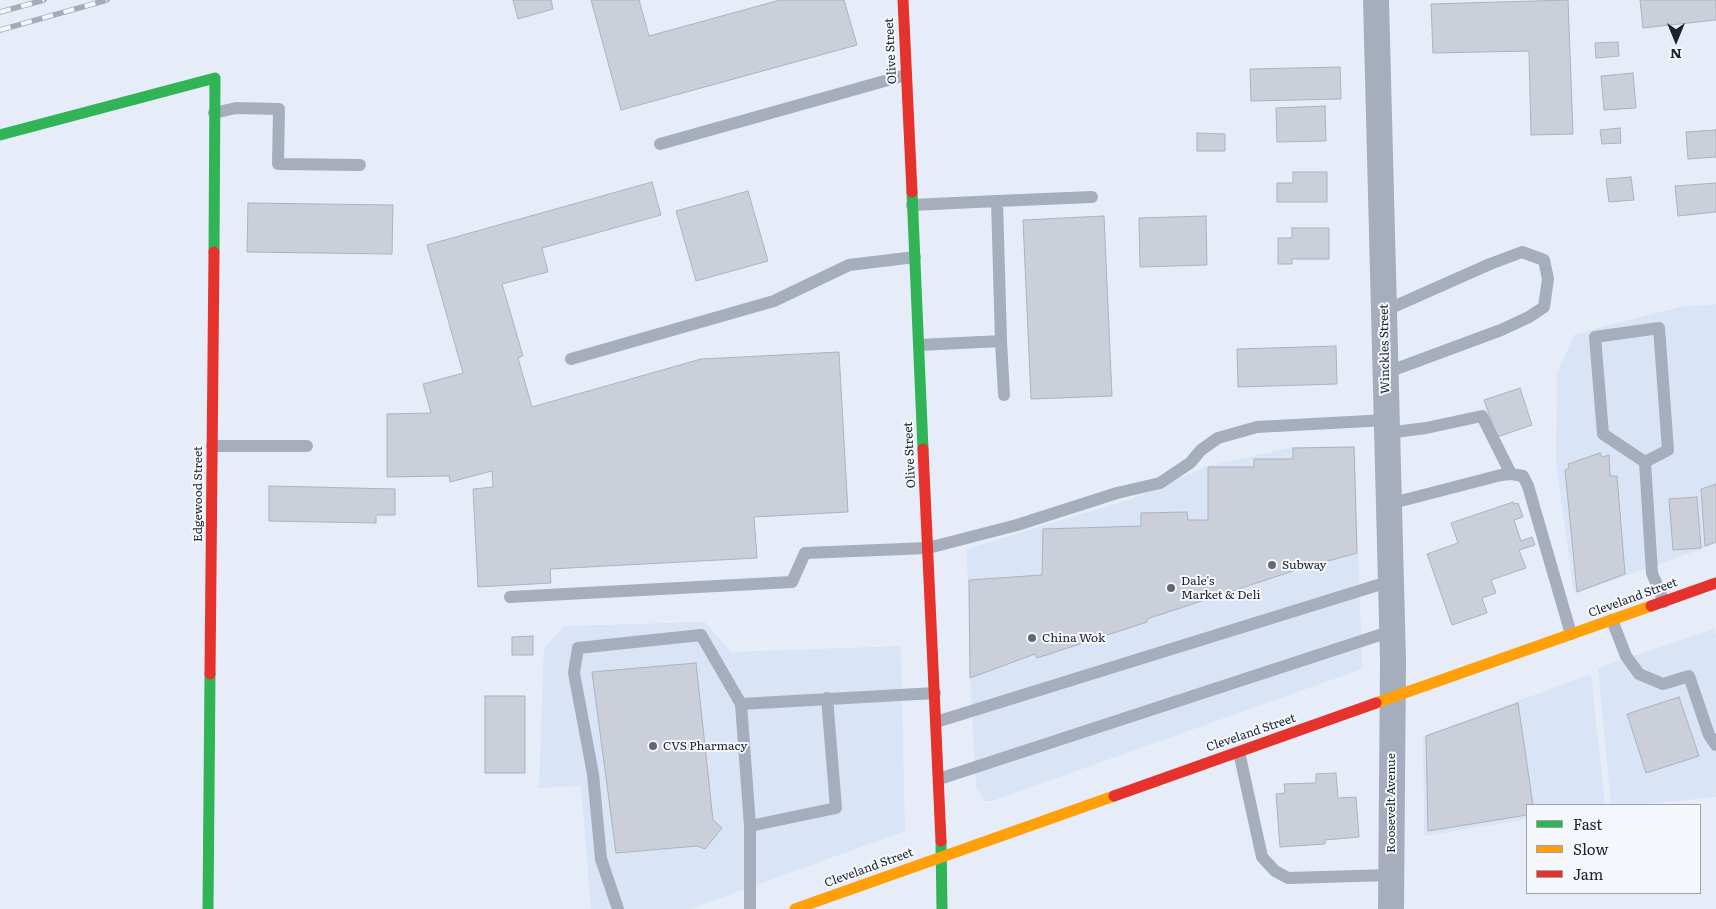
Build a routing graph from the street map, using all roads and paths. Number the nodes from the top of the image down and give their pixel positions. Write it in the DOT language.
graph roads {
  1 [pos="903,0"];
  2 [pos="1376,0"];
  3 [pos="906,75"];
  4 [pos="214,113"];
  5 [pos="0,135"];
  6 [pos="660,144"];
  7 [pos="360,165"];
  8 [pos="1092,197"];
  9 [pos="997,201"];
  10 [pos="912,205"];
  11 [pos="915,257"];
  12 [pos="1384,311"];
  13 [pos="1000,341"];
  14 [pos="919,345"];
  15 [pos="571,360"];
  16 [pos="1386,373"];
  17 [pos="1004,395"];
  18 [pos="1387,427"];
  19 [pos="212,446"];
  20 [pos="307,446"];
  21 [pos="1646,462"];
  22 [pos="1511,474"];
  23 [pos="1389,504"];
  24 [pos="928,548"];
  25 [pos="1390,581"];
  26 [pos="1716,583"];
  27 [pos="510,597"];
  28 [pos="1664,602"];
  29 [pos="1612,620"];
  30 [pos="1392,631"];
  31 [pos="1571,634"];
  32 [pos="935,692"];
  33 [pos="827,698"];
  34 [pos="1391,698"];
  35 [pos="741,704"];
  36 [pos="936,722"];
  37 [pos="1716,745"];
  38 [pos="1239,752"];
  39 [pos="939,779"];
  40 [pos="750,826"];
  41 [pos="942,857"];
  42 [pos="1391,874"];
  43 [pos="208,909"];
  44 [pos="618,909"];
  45 [pos="750,909"];
  46 [pos="795,909"];
  47 [pos="942,909"];
  48 [pos="1391,909"];
  1 -- 3 [label="street, Olive Street"];
  2 -- 12 [label="street, Winckles Street"];
  3 -- 6 [label="lane"];
  3 -- 10 [label="street, Olive Street"];
  4 -- 5 [label="street, Edgewood Street"];
  4 -- 7 [label="lane"];
  4 -- 19 [label="street, Edgewood Street"];
  8 -- 9 [label="lane"];
  9 -- 10 [label="lane"];
  9 -- 13 [label="lane"];
  10 -- 11 [label="street, Olive Street"];
  11 -- 14 [label="street, Olive Street"];
  11 -- 15 [label="lane"];
  12 -- 16 [label="street, Winckles Street"];
  12 -- 16 [label="lane"];
  13 -- 14 [label="lane"];
  13 -- 17 [label="lane"];
  14 -- 24 [label="street, Olive Street"];
  16 -- 18 [label="street, Winckles Street"];
  18 -- 22 [label="lane"];
  18 -- 23 [label="street, Winckles Street"];
  18 -- 24 [label="lane"];
  19 -- 20 [label="lane"];
  19 -- 43 [label="street, Edgewood Street"];
  21 -- 21 [label="lane"];
  21 -- 28 [label="lane"];
  22 -- 23 [label="lane"];
  22 -- 31 [label="lane"];
  23 -- 25 [label="street, Winckles Street"];
  24 -- 27 [label="lane"];
  24 -- 32 [label="street, Olive Street"];
  25 -- 30 [label="street, Winckles Street"];
  25 -- 36 [label="lane"];
  26 -- 28 [label="street, Cleveland Street"];
  28 -- 29 [label="street, Cleveland Street"];
  29 -- 31 [label="street, Cleveland Street"];
  29 -- 37 [label="lane"];
  30 -- 34 [label="street, Winckles Street"];
  30 -- 39 [label="lane"];
  31 -- 34 [label="street, Cleveland Street"];
  32 -- 33 [label="lane"];
  32 -- 36 [label="street, Olive Street"];
  33 -- 35 [label="lane"];
  33 -- 40 [label="lane"];
  34 -- 38 [label="street, Cleveland Street"];
  34 -- 42 [label="street, Roosevelt Avenue"];
  35 -- 40 [label="lane"];
  35 -- 44 [label="lane"];
  36 -- 39 [label="street, Olive Street"];
  38 -- 41 [label="street, Cleveland Street"];
  38 -- 42 [label="lane"];
  39 -- 41 [label="street, Olive Street"];
  40 -- 45 [label="lane"];
  41 -- 46 [label="street, Cleveland Street"];
  41 -- 47 [label="street, Olive Street"];
  42 -- 48 [label="street, Roosevelt Avenue"];
}
